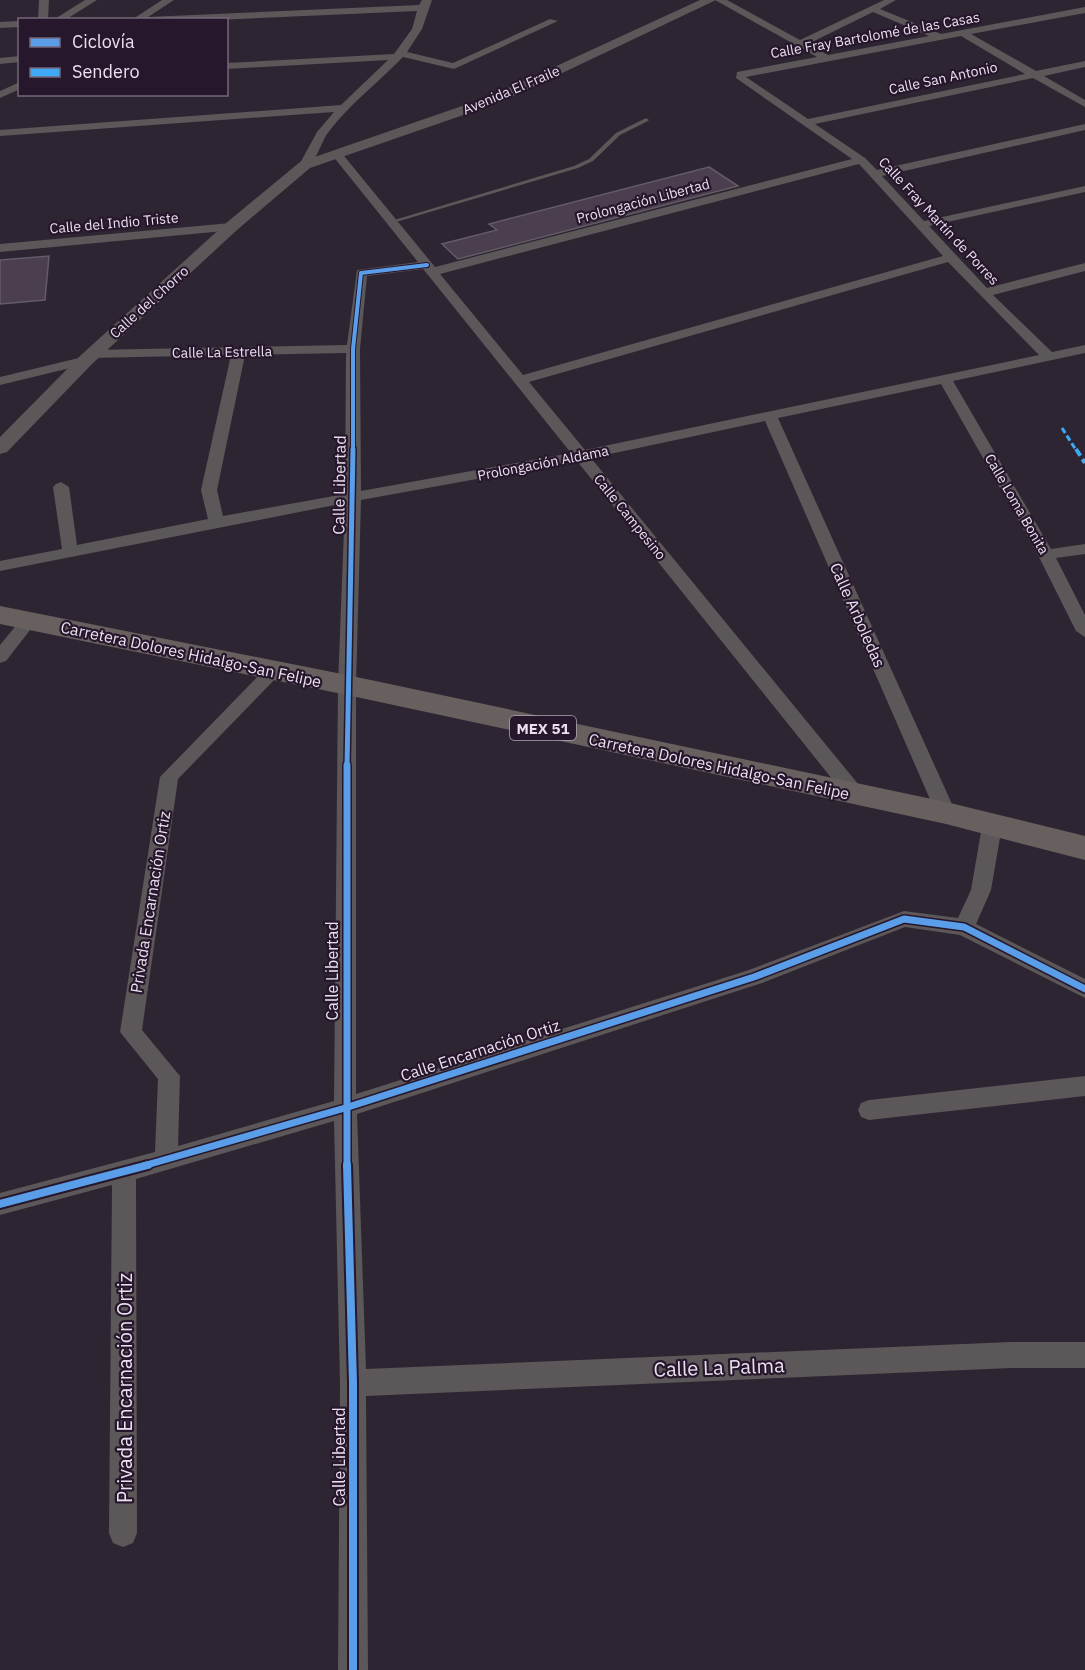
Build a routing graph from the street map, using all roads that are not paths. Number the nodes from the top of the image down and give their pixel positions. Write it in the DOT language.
graph roads {
  1 [pos="44,0"];
  2 [pos="92,0"];
  3 [pos="170,0"];
  4 [pos="710,0"];
  5 [pos="720,0"];
  6 [pos="891,0"];
  7 [pos="424,4"];
  8 [pos="873,9"];
  9 [pos="1085,10"];
  10 [pos="44,18"];
  11 [pos="60,18"];
  12 [pos="140,18"];
  13 [pos="173,18"];
  14 [pos="553,21"];
  15 [pos="18,24"];
  16 [pos="0,25"];
  17 [pos="964,34"];
  18 [pos="942,38"];
  19 [pos="802,43"];
  20 [pos="398,55"];
  21 [pos="18,59"];
  22 [pos="828,59"];
  23 [pos="0,61"];
  24 [pos="1085,64"];
  25 [pos="228,66"];
  26 [pos="741,74"];
  27 [pos="1032,74"];
  28 [pos="18,86"];
  29 [pos="0,95"];
  30 [pos="1085,105"];
  31 [pos="344,108"];
  32 [pos="646,120"];
  33 [pos="808,122"];
  34 [pos="1085,127"];
  35 [pos="0,133"];
  36 [pos="336,153"];
  37 [pos="861,160"];
  38 [pos="305,165"];
  39 [pos="876,174"];
  40 [pos="1085,189"];
  41 [pos="394,221"];
  42 [pos="924,224"];
  43 [pos="231,227"];
  44 [pos="0,248"];
  45 [pos="951,257"];
  46 [pos="1085,267"];
  47 [pos="430,268"];
  48 [pos="361,273"];
  49 [pos="984,293"];
  50 [pos="352,348"];
  51 [pos="1085,349"];
  52 [pos="240,352"];
  53 [pos="89,357"];
  54 [pos="1048,357"];
  55 [pos="945,379"];
  56 [pos="521,380"];
  57 [pos="0,381"];
  58 [pos="770,417"];
  59 [pos="0,448"];
  60 [pos="580,456"];
  61 [pos="61,487"];
  62 [pos="353,499"];
  63 [pos="217,522"];
  64 [pos="1085,549"];
  65 [pos="70,552"];
  66 [pos="1046,555"];
  67 [pos="0,566"];
  68 [pos="0,615"];
  69 [pos="29,621"];
  70 [pos="1085,631"];
  71 [pos="0,657"];
  72 [pos="273,671"];
  73 [pos="347,685"];
  74 [pos="856,795"];
  75 [pos="946,813"];
  76 [pos="992,826"];
  77 [pos="1085,848"];
  78 [pos="964,927"];
  79 [pos="1085,989"];
  80 [pos="1085,1086"];
  81 [pos="345,1108"];
  82 [pos="869,1110"];
  83 [pos="166,1160"];
  84 [pos="124,1171"];
  85 [pos="0,1204"];
  86 [pos="1085,1355"];
  87 [pos="353,1383"];
  88 [pos="123,1533"];
  89 [pos="353,1670"];
  1 -- 10 [label="street"];
  2 -- 11 [label="street"];
  3 -- 12 [label="street"];
  4 -- 36 [label="street, Avenida El Fraile"];
  5 -- 19 [label="street"];
  6 -- 8 [label="street"];
  7 -- 13 [label="street"];
  7 -- 20 [label="street"];
  8 -- 18 [label="street"];
  8 -- 19 [label="street"];
  9 -- 17 [label="street, Calle Fray Bartolomé de las Casas"];
  14 -- 20 [label="street"];
  15 -- 16 [label="street"];
  17 -- 18 [label="street, Calle Fray Bartolomé de las Casas"];
  17 -- 27 [label="street"];
  18 -- 22 [label="street, Calle Fray Bartolomé de las Casas"];
  19 -- 22 [label="street"];
  20 -- 25 [label="street"];
  20 -- 31 [label="street"];
  21 -- 23 [label="street"];
  22 -- 26 [label="street, Calle Fray Bartolomé de las Casas"];
  24 -- 27 [label="street, Calle San Antonio"];
  26 -- 33 [label="street, Calle Fray Martín de Porres"];
  27 -- 30 [label="street"];
  27 -- 33 [label="street, Calle San Antonio"];
  28 -- 29 [label="street"];
  31 -- 35 [label="street"];
  31 -- 38 [label="street"];
  32 -- 41 [label="lane"];
  33 -- 37 [label="street, Calle Fray Martín de Porres"];
  34 -- 39 [label="street"];
  36 -- 38 [label="street, Avenida El Fraile"];
  36 -- 41 [label="street, Calle Campesino"];
  37 -- 39 [label="street, Calle Fray Martín de Porres"];
  37 -- 47 [label="street, Prolongación Libertad"];
  38 -- 43 [label="street, Calle del Chorro"];
  39 -- 42 [label="street, Calle Fray Martín de Porres"];
  40 -- 42 [label="street"];
  41 -- 47 [label="street, Calle Campesino"];
  42 -- 45 [label="street, Calle Fray Martín de Porres"];
  43 -- 44 [label="street, Calle del Indio Triste"];
  43 -- 53 [label="street, Calle del Chorro"];
  45 -- 49 [label="street, Calle Fray Martín de Porres"];
  45 -- 56 [label="street"];
  46 -- 49 [label="street"];
  47 -- 48 [label="street, Prolongación Libertad"];
  47 -- 56 [label="street, Calle Campesino"];
  48 -- 50 [label="street, Calle Libertad"];
  49 -- 54 [label="street, Calle Fray Martín de Porres"];
  50 -- 52 [label="street, Calle La Estrella"];
  50 -- 62 [label="street, Calle Libertad"];
  51 -- 54 [label="street, Prolongación Aldama"];
  52 -- 53 [label="street, Calle La Estrella"];
  52 -- 63 [label="street"];
  53 -- 57 [label="street, Calle La Estrella"];
  53 -- 59 [label="street, Calle del Chorro"];
  54 -- 55 [label="street, Prolongación Aldama"];
  55 -- 58 [label="street, Prolongación Aldama"];
  55 -- 66 [label="street, Calle Loma Bonita"];
  56 -- 60 [label="street, Calle Campesino"];
  58 -- 60 [label="street, Prolongación Aldama"];
  58 -- 75 [label="street, Calle Arboledas"];
  60 -- 62 [label="street, Prolongación Aldama"];
  60 -- 74 [label="street, Calle Campesino"];
  61 -- 65 [label="street"];
  62 -- 63 [label="street, Prolongación Aldama"];
  62 -- 73 [label="street, Calle Libertad"];
  63 -- 65 [label="street, Prolongación Aldama"];
  64 -- 66 [label="street"];
  65 -- 67 [label="street, Prolongación Aldama"];
  66 -- 70 [label="street, Calle Loma Bonita"];
  68 -- 69 [label="main road, Carretera Dolores Hidalgo-San Felipe / MEX 51"];
  69 -- 71 [label="street"];
  69 -- 72 [label="main road, Carretera Dolores Hidalgo-San Felipe / MEX 51"];
  72 -- 73 [label="main road, Carretera Dolores Hidalgo-San Felipe / MEX 51"];
  72 -- 83 [label="street, Privada Encarnación Ortiz"];
  73 -- 74 [label="main road, Carretera Dolores Hidalgo-San Felipe / MEX 51"];
  73 -- 81 [label="street, Calle Libertad"];
  74 -- 75 [label="main road, Carretera Dolores Hidalgo-San Felipe / MEX 51"];
  75 -- 76 [label="main road, Carretera Dolores Hidalgo-San Felipe / MEX 51"];
  76 -- 77 [label="main road, Carretera Dolores Hidalgo-San Felipe / MEX 51"];
  76 -- 78 [label="street"];
  78 -- 79 [label="street"];
  78 -- 81 [label="street, Calle Encarnación Ortiz"];
  80 -- 82 [label="street"];
  81 -- 83 [label="street, Calle Encarnación Ortiz"];
  81 -- 87 [label="street, Calle Libertad"];
  83 -- 84 [label="street, Calle Encarnación Ortiz"];
  84 -- 85 [label="street, Calle Encarnación Ortiz"];
  84 -- 88 [label="street, Privada Encarnación Ortiz"];
  86 -- 87 [label="street, Calle La Palma"];
  87 -- 89 [label="street, Calle Libertad"];
}
